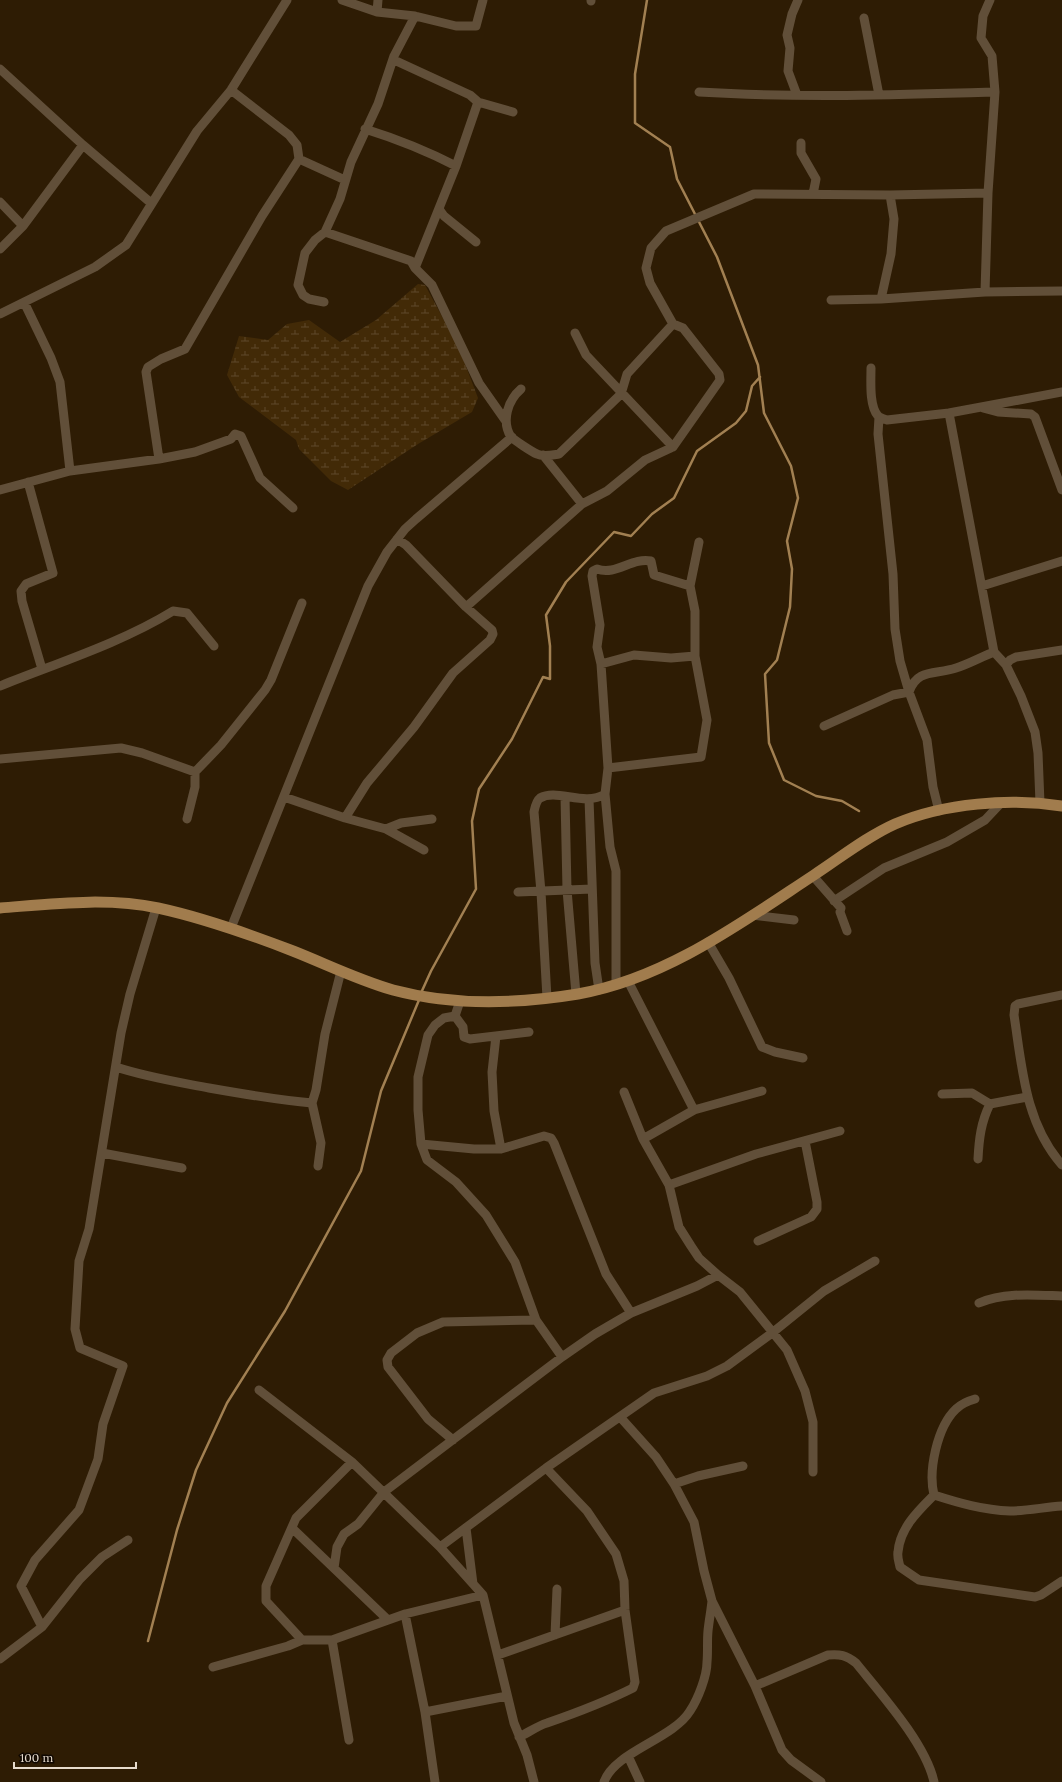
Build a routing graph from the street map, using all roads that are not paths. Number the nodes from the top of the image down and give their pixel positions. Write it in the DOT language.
graph roads {
  1 [pos="287,0"];
  2 [pos="342,0"];
  3 [pos="378,0"];
  4 [pos="482,0"];
  5 [pos="798,0"];
  6 [pos="990,0"];
  7 [pos="377,12"];
  8 [pos="415,16"];
  9 [pos="864,18"];
  10 [pos="394,60"];
  11 [pos="0,70"];
  12 [pos="231,90"];
  13 [pos="699,92"];
  14 [pos="995,92"];
  15 [pos="797,95"];
  16 [pos="879,95"];
  17 [pos="478,102"];
  18 [pos="513,112"];
  19 [pos="365,129"];
  20 [pos="800,143"];
  21 [pos="83,145"];
  22 [pos="299,160"];
  23 [pos="456,166"];
  24 [pos="345,180"];
  25 [pos="988,193"];
  26 [pos="813,194"];
  27 [pos="890,195"];
  28 [pos="0,202"];
  29 [pos="151,203"];
  30 [pos="439,209"];
  31 [pos="23,226"];
  32 [pos="325,232"];
  33 [pos="476,242"];
  34 [pos="0,249"];
  35 [pos="415,268"];
  36 [pos="1062,291"];
  37 [pos="985,292"];
  38 [pos="881,299"];
  39 [pos="831,300"];
  40 [pos="24,302"];
  41 [pos="324,302"];
  42 [pos="0,314"];
  43 [pos="673,324"];
  44 [pos="575,333"];
  45 [pos="871,368"];
  46 [pos="521,389"];
  47 [pos="622,391"];
  48 [pos="1062,392"];
  49 [pos="980,408"];
  50 [pos="949,413"];
  51 [pos="879,417"];
  52 [pos="505,420"];
  53 [pos="512,437"];
  54 [pos="673,447"];
  55 [pos="543,455"];
  56 [pos="159,460"];
  57 [pos="70,470"];
  58 [pos="28,482"];
  59 [pos="1061,484"];
  60 [pos="0,490"];
  61 [pos="582,504"];
  62 [pos="294,508"];
  63 [pos="396,539"];
  64 [pos="699,542"];
  65 [pos="1062,561"];
  66 [pos="690,586"];
  67 [pos="982,586"];
  68 [pos="302,603"];
  69 [pos="466,607"];
  70 [pos="214,646"];
  71 [pos="1062,650"];
  72 [pos="994,652"];
  73 [pos="695,656"];
  74 [pos="601,664"];
  75 [pos="1006,665"];
  76 [pos="42,669"];
  77 [pos="0,686"];
  78 [pos="909,692"];
  79 [pos="824,726"];
  80 [pos="0,759"];
  81 [pos="608,768"];
  82 [pos="195,772"];
  83 [pos="605,794"];
  84 [pos="284,797"];
  85 [pos="565,797"];
  86 [pos="589,799"];
  87 [pos="1001,803"];
  88 [pos="1040,803"];
  89 [pos="1062,806"];
  90 [pos="939,811"];
  91 [pos="345,818"];
  92 [pos="187,819"];
  93 [pos="432,819"];
  94 [pos="386,829"];
  95 [pos="424,850"];
  96 [pos="813,876"];
  97 [pos="592,889"];
  98 [pos="567,890"];
  99 [pos="518,892"];
  100 [pos="541,892"];
  101 [pos="834,901"];
  102 [pos="0,908"];
  103 [pos="156,908"];
  104 [pos="752,915"];
  105 [pos="794,920"];
  106 [pos="231,928"];
  107 [pos="847,931"];
  108 [pos="708,942"];
  109 [pos="341,971"];
  110 [pos="628,981"];
  111 [pos="616,985"];
  112 [pos="599,990"];
  113 [pos="576,994"];
  114 [pos="1062,995"];
  115 [pos="547,998"];
  116 [pos="460,1001"];
  117 [pos="455,1016"];
  118 [pos="529,1032"];
  119 [pos="496,1036"];
  120 [pos="803,1058"];
  121 [pos="116,1067"];
  122 [pos="762,1091"];
  123 [pos="624,1092"];
  124 [pos="942,1094"];
  125 [pos="1027,1097"];
  126 [pos="312,1103"];
  127 [pos="990,1104"];
  128 [pos="694,1110"];
  129 [pos="840,1131"];
  130 [pos="643,1139"];
  131 [pos="805,1141"];
  132 [pos="421,1144"];
  133 [pos="501,1149"];
  134 [pos="102,1153"];
  135 [pos="978,1159"];
  136 [pos="1062,1165"];
  137 [pos="318,1166"];
  138 [pos="182,1168"];
  139 [pos="669,1185"];
  140 [pos="758,1241"];
  141 [pos="875,1260"];
  142 [pos="718,1275"];
  143 [pos="1062,1296"];
  144 [pos="979,1304"];
  145 [pos="631,1313"];
  146 [pos="536,1320"];
  147 [pos="772,1333"];
  148 [pos="562,1357"];
  149 [pos="259,1390"];
  150 [pos="975,1399"];
  151 [pos="621,1418"];
  152 [pos="453,1440"];
  153 [pos="352,1462"];
  154 [pos="743,1466"];
  155 [pos="546,1468"];
  156 [pos="813,1472"];
  157 [pos="674,1484"];
  158 [pos="384,1492"];
  159 [pos="934,1495"];
  160 [pos="1062,1506"];
  161 [pos="292,1528"];
  162 [pos="466,1528"];
  163 [pos="128,1540"];
  164 [pos="440,1547"];
  165 [pos="334,1568"];
  166 [pos="1062,1581"];
  167 [pos="473,1584"];
  168 [pos="557,1589"];
  169 [pos="483,1596"];
  170 [pos="712,1601"];
  171 [pos="625,1610"];
  172 [pos="405,1614"];
  173 [pos="388,1620"];
  174 [pos="42,1627"];
  175 [pos="555,1635"];
  176 [pos="302,1640"];
  177 [pos="332,1640"];
  178 [pos="498,1655"];
  179 [pos="0,1659"];
  180 [pos="213,1667"];
  181 [pos="755,1686"];
  182 [pos="507,1696"];
  183 [pos="425,1712"];
  184 [pos="519,1737"];
  185 [pos="349,1740"];
  186 [pos="628,1756"];
  187 [pos="435,1782"];
  188 [pos="534,1782"];
  189 [pos="604,1782"];
  190 [pos="640,1782"];
  191 [pos="821,1782"];
  192 [pos="934,1782"];
  1 -- 12 [label="street"];
  2 -- 7 [label="street"];
  3 -- 7 [label="street"];
  4 -- 8 [label="street"];
  5 -- 15 [label="street"];
  6 -- 14 [label="street"];
  7 -- 8 [label="street"];
  8 -- 10 [label="street"];
  9 -- 16 [label="street"];
  10 -- 17 [label="street"];
  10 -- 19 [label="street"];
  11 -- 21 [label="street"];
  12 -- 22 [label="street"];
  12 -- 29 [label="street"];
  13 -- 15 [label="street"];
  14 -- 16 [label="street"];
  14 -- 25 [label="street"];
  15 -- 16 [label="street"];
  17 -- 18 [label="street"];
  17 -- 23 [label="street"];
  19 -- 23 [label="street"];
  19 -- 24 [label="street"];
  20 -- 26 [label="street"];
  21 -- 29 [label="street"];
  21 -- 31 [label="street"];
  22 -- 24 [label="street"];
  22 -- 56 [label="street"];
  23 -- 30 [label="street"];
  24 -- 32 [label="street"];
  25 -- 27 [label="street"];
  25 -- 37 [label="street"];
  26 -- 27 [label="street"];
  26 -- 43 [label="street"];
  27 -- 38 [label="street"];
  28 -- 31 [label="street"];
  29 -- 40 [label="street"];
  30 -- 33 [label="street"];
  30 -- 35 [label="street"];
  31 -- 34 [label="street"];
  32 -- 35 [label="street"];
  32 -- 41 [label="street"];
  35 -- 52 [label="street"];
  36 -- 37 [label="street"];
  37 -- 38 [label="street"];
  38 -- 39 [label="street"];
  40 -- 42 [label="street"];
  40 -- 57 [label="street"];
  43 -- 47 [label="street"];
  43 -- 54 [label="street"];
  44 -- 47 [label="street"];
  45 -- 51 [label="street"];
  46 -- 52 [label="street"];
  47 -- 54 [label="street"];
  47 -- 55 [label="street"];
  48 -- 49 [label="street"];
  49 -- 50 [label="street"];
  49 -- 59 [label="street"];
  50 -- 51 [label="street"];
  50 -- 67 [label="street"];
  51 -- 78 [label="street"];
  52 -- 53 [label="street"];
  53 -- 55 [label="street"];
  53 -- 63 [label="street"];
  54 -- 61 [label="street"];
  55 -- 61 [label="street"];
  56 -- 57 [label="street"];
  56 -- 62 [label="street"];
  57 -- 58 [label="street"];
  58 -- 60 [label="street"];
  58 -- 76 [label="street"];
  61 -- 69 [label="street"];
  63 -- 69 [label="street"];
  63 -- 84 [label="street"];
  64 -- 66 [label="street"];
  65 -- 67 [label="street"];
  66 -- 73 [label="street"];
  66 -- 74 [label="street"];
  67 -- 72 [label="street"];
  68 -- 82 [label="street"];
  69 -- 91 [label="street"];
  70 -- 76 [label="street"];
  71 -- 75 [label="street"];
  72 -- 75 [label="street"];
  72 -- 78 [label="street"];
  73 -- 74 [label="street"];
  73 -- 81 [label="street"];
  74 -- 81 [label="street"];
  75 -- 88 [label="street"];
  76 -- 77 [label="street"];
  78 -- 79 [label="street"];
  78 -- 90 [label="street"];
  80 -- 82 [label="street"];
  81 -- 83 [label="street"];
  82 -- 92 [label="street"];
  83 -- 86 [label="street"];
  83 -- 111 [label="street"];
  84 -- 91 [label="street"];
  84 -- 106 [label="street"];
  85 -- 86 [label="street"];
  85 -- 98 [label="street"];
  85 -- 100 [label="street"];
  86 -- 97 [label="street"];
  87 -- 88 [label="main road"];
  87 -- 90 [label="main road"];
  87 -- 101 [label="street"];
  88 -- 89 [label="main road"];
  90 -- 96 [label="main road"];
  91 -- 94 [label="street"];
  93 -- 94 [label="street"];
  94 -- 95 [label="street"];
  96 -- 101 [label="street"];
  96 -- 104 [label="main road"];
  97 -- 98 [label="street"];
  97 -- 112 [label="street"];
  98 -- 100 [label="street"];
  98 -- 113 [label="street"];
  99 -- 100 [label="street"];
  100 -- 115 [label="street"];
  101 -- 107 [label="street"];
  102 -- 103 [label="main road"];
  103 -- 106 [label="main road"];
  103 -- 121 [label="street"];
  104 -- 105 [label="street"];
  104 -- 108 [label="main road"];
  106 -- 109 [label="main road"];
  108 -- 110 [label="main road"];
  108 -- 120 [label="street"];
  109 -- 116 [label="main road"];
  109 -- 126 [label="street"];
  110 -- 111 [label="main road"];
  110 -- 128 [label="street"];
  111 -- 112 [label="main road"];
  112 -- 113 [label="main road"];
  113 -- 115 [label="main road"];
  114 -- 125 [label="street"];
  115 -- 116 [label="main road"];
  116 -- 117 [label="street"];
  117 -- 119 [label="street"];
  117 -- 132 [label="street"];
  118 -- 119 [label="street"];
  119 -- 133 [label="street"];
  121 -- 126 [label="street"];
  121 -- 134 [label="street"];
  122 -- 128 [label="street"];
  123 -- 130 [label="street"];
  124 -- 127 [label="street"];
  125 -- 127 [label="street"];
  125 -- 136 [label="street"];
  126 -- 137 [label="street"];
  127 -- 135 [label="street"];
  128 -- 130 [label="street"];
  129 -- 131 [label="street"];
  130 -- 139 [label="street"];
  131 -- 139 [label="street"];
  131 -- 140 [label="street"];
  132 -- 133 [label="street"];
  132 -- 146 [label="street"];
  133 -- 145 [label="street"];
  134 -- 138 [label="street"];
  134 -- 174 [label="street"];
  139 -- 142 [label="street"];
  141 -- 147 [label="street"];
  142 -- 145 [label="street"];
  142 -- 147 [label="street"];
  143 -- 144 [label="street"];
  145 -- 148 [label="street"];
  146 -- 148 [label="street"];
  146 -- 152 [label="street"];
  147 -- 151 [label="street"];
  147 -- 156 [label="street"];
  148 -- 152 [label="street"];
  149 -- 153 [label="street"];
  150 -- 159 [label="street"];
  151 -- 155 [label="street"];
  151 -- 157 [label="street"];
  152 -- 158 [label="street"];
  153 -- 158 [label="street"];
  153 -- 161 [label="street"];
  154 -- 157 [label="street"];
  155 -- 162 [label="street"];
  155 -- 171 [label="street"];
  157 -- 170 [label="street"];
  158 -- 164 [label="street"];
  158 -- 165 [label="street"];
  159 -- 160 [label="street"];
  159 -- 166 [label="street"];
  161 -- 165 [label="street"];
  161 -- 176 [label="street"];
  162 -- 164 [label="street"];
  162 -- 167 [label="street"];
  163 -- 174 [label="street"];
  164 -- 167 [label="street"];
  165 -- 173 [label="street"];
  167 -- 169 [label="street"];
  168 -- 175 [label="street"];
  169 -- 172 [label="street"];
  169 -- 178 [label="street"];
  170 -- 181 [label="street"];
  170 -- 186 [label="street"];
  171 -- 175 [label="street"];
  171 -- 184 [label="street"];
  172 -- 173 [label="street"];
  172 -- 183 [label="street"];
  173 -- 177 [label="street"];
  174 -- 179 [label="street"];
  175 -- 178 [label="street"];
  176 -- 177 [label="street"];
  176 -- 180 [label="street"];
  177 -- 185 [label="street"];
  178 -- 182 [label="street"];
  181 -- 191 [label="street"];
  181 -- 192 [label="street"];
  182 -- 183 [label="street"];
  182 -- 184 [label="street"];
  183 -- 187 [label="street"];
  184 -- 188 [label="street"];
  186 -- 189 [label="street"];
  186 -- 190 [label="street"];
}
